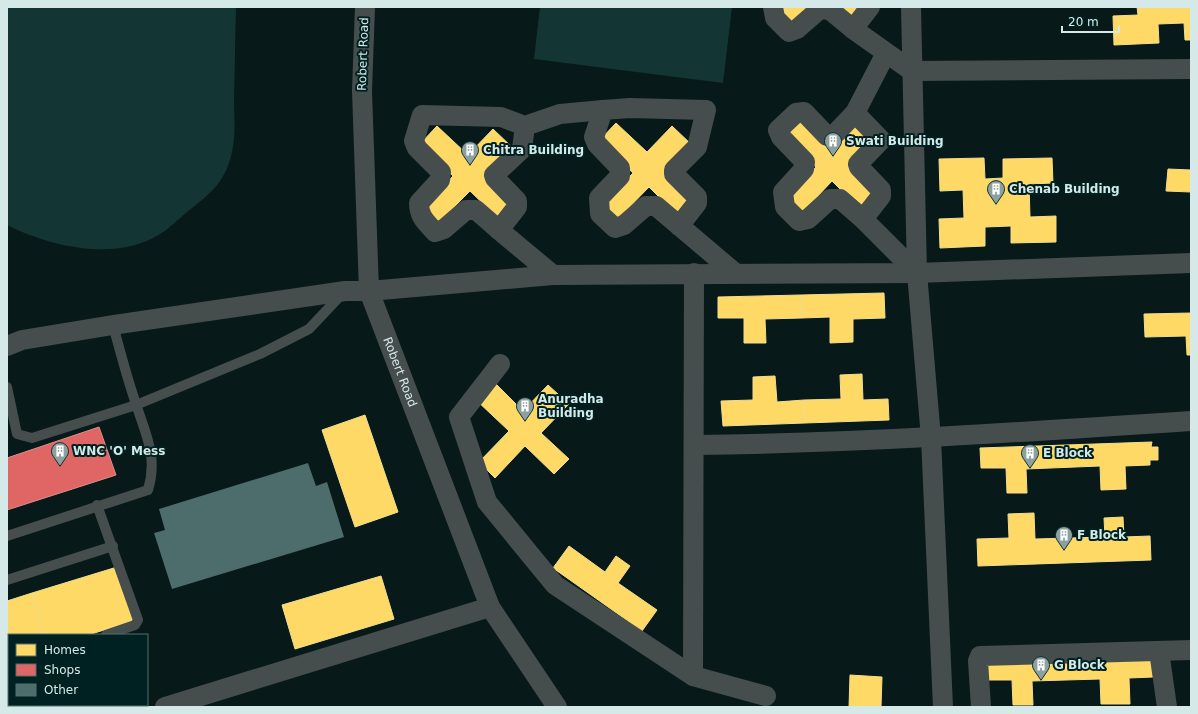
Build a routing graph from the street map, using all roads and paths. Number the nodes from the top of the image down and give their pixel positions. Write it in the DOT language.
graph roads {
  1 [pos="364,7"];
  2 [pos="773,7"];
  3 [pos="870,7"];
  4 [pos="911,7"];
  5 [pos="853,29"];
  6 [pos="886,53"];
  7 [pos="1191,69"];
  8 [pos="912,71"];
  9 [pos="603,110"];
  10 [pos="855,113"];
  11 [pos="525,126"];
  12 [pos="864,219"];
  13 [pos="679,226"];
  14 [pos="499,230"];
  15 [pos="1191,263"];
  16 [pos="694,273"];
  17 [pos="734,273"];
  18 [pos="917,273"];
  19 [pos="553,275"];
  20 [pos="345,291"];
  21 [pos="369,291"];
  22 [pos="113,325"];
  23 [pos="7,346"];
  24 [pos="500,364"];
  25 [pos="7,387"];
  26 [pos="136,404"];
  27 [pos="1191,421"];
  28 [pos="931,438"];
  29 [pos="695,445"];
  30 [pos="97,505"];
  31 [pos="7,536"];
  32 [pos="113,546"];
  33 [pos="7,580"];
  34 [pos="490,607"];
  35 [pos="109,634"];
  36 [pos="1191,650"];
  37 [pos="1159,651"];
  38 [pos="693,676"];
  39 [pos="768,702"];
  40 [pos="165,707"];
  41 [pos="557,707"];
  42 [pos="943,707"];
  43 [pos="981,707"];
  44 [pos="1167,707"];
  1 -- 21 [label="street, Robert Road"];
  2 -- 5 [label="street"];
  3 -- 5 [label="street"];
  4 -- 8 [label="street"];
  5 -- 6 [label="street"];
  6 -- 8 [label="street"];
  6 -- 10 [label="street"];
  7 -- 8 [label="street"];
  8 -- 18 [label="street"];
  9 -- 11 [label="street"];
  9 -- 13 [label="street"];
  9 -- 13 [label="street"];
  10 -- 12 [label="street"];
  10 -- 12 [label="street"];
  11 -- 14 [label="street"];
  11 -- 14 [label="street"];
  12 -- 18 [label="street"];
  13 -- 17 [label="street"];
  14 -- 19 [label="street"];
  15 -- 18 [label="street"];
  16 -- 17 [label="street"];
  16 -- 19 [label="street"];
  16 -- 29 [label="street"];
  17 -- 18 [label="street"];
  18 -- 28 [label="street"];
  19 -- 21 [label="street"];
  20 -- 21 [label="street"];
  20 -- 22 [label="street"];
  20 -- 26 [label="lane"];
  21 -- 34 [label="street, Robert Road"];
  22 -- 23 [label="street"];
  22 -- 26 [label="lane"];
  24 -- 38 [label="street"];
  25 -- 26 [label="lane"];
  26 -- 30 [label="lane"];
  27 -- 28 [label="street"];
  28 -- 29 [label="street"];
  28 -- 42 [label="street"];
  29 -- 38 [label="street"];
  30 -- 31 [label="lane"];
  30 -- 32 [label="lane"];
  32 -- 33 [label="lane"];
  32 -- 35 [label="lane"];
  34 -- 40 [label="street"];
  34 -- 41 [label="street, Robert Road"];
  36 -- 37 [label="street"];
  37 -- 43 [label="street"];
  37 -- 44 [label="street"];
  38 -- 39 [label="street"];
}
